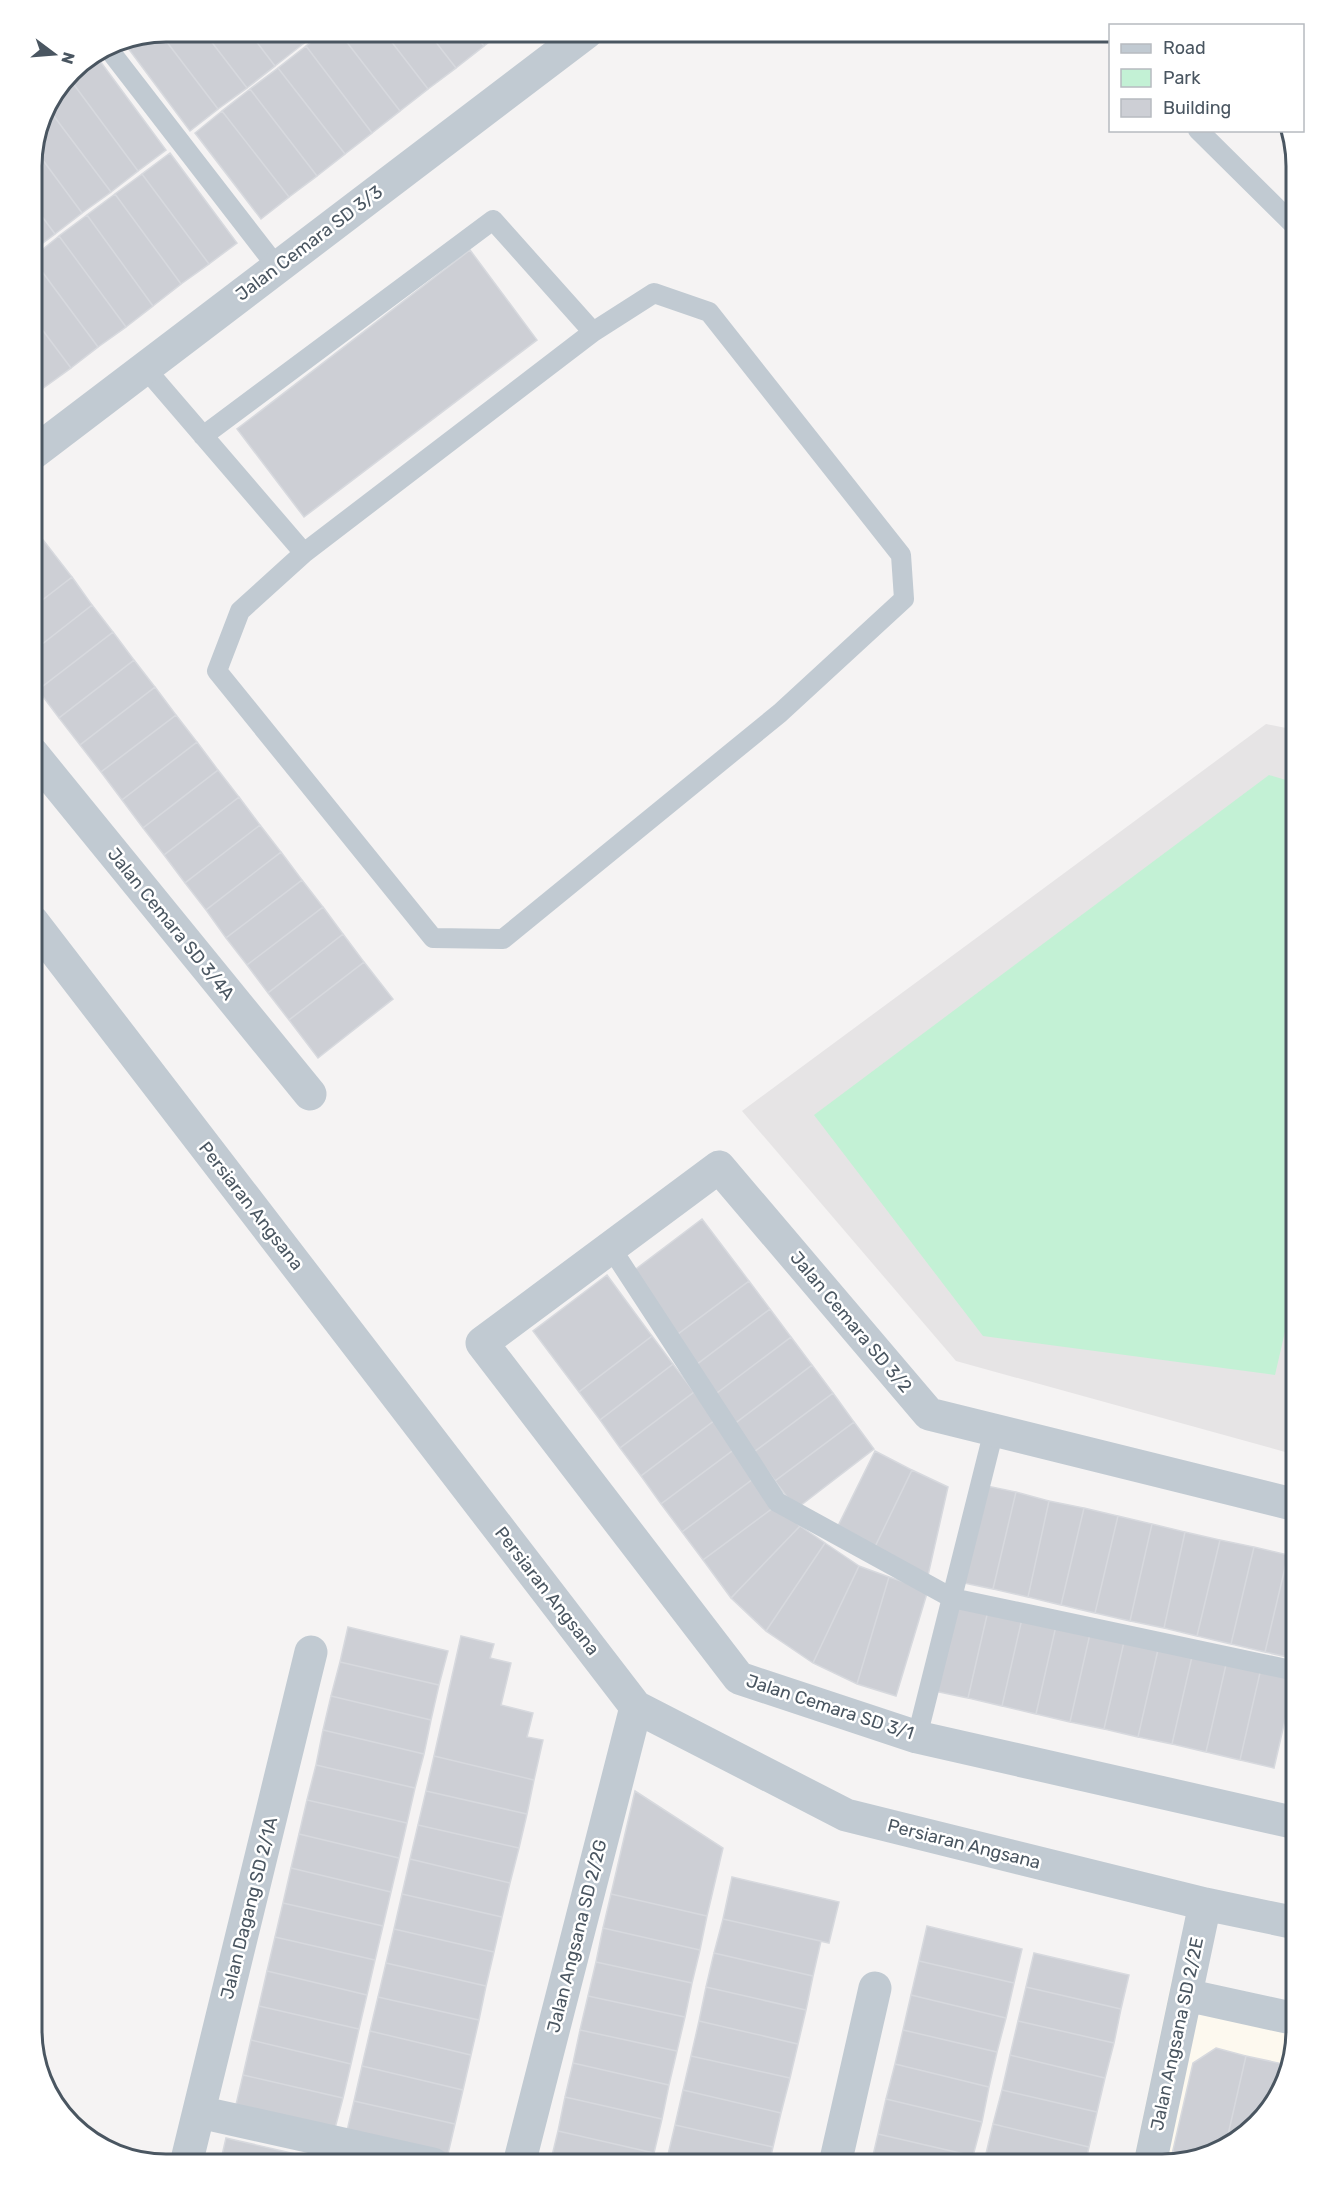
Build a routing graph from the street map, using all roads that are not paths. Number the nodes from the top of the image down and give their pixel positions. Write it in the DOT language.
graph roads {
  1 [pos="574,42"];
  2 [pos="113,54"];
  3 [pos="1200,132"];
  4 [pos="1286,217"];
  5 [pos="277,267"];
  6 [pos="593,332"];
  7 [pos="146,368"];
  8 [pos="203,436"];
  9 [pos="42,446"];
  10 [pos="304,553"];
  11 [pos="42,765"];
  12 [pos="42,934"];
  13 [pos="310,1094"];
  14 [pos="611,1248"];
  15 [pos="482,1343"];
  16 [pos="994,1430"];
  17 [pos="1286,1503"];
  18 [pos="952,1598"];
  19 [pos="311,1652"];
  20 [pos="1286,1669"];
  21 [pos="636,1707"];
  22 [pos="917,1737"];
  23 [pos="1286,1821"];
  24 [pos="1205,1904"];
  25 [pos="1286,1921"];
  26 [pos="875,1988"];
  27 [pos="1186,1995"];
  28 [pos="1286,2017"];
  29 [pos="199,2112"];
  30 [pos="188,2154"];
  31 [pos="388,2154"];
  32 [pos="522,2154"];
  33 [pos="837,2154"];
  34 [pos="1152,2154"];
  1 -- 5 [label="street, Jalan Cemara SD 3/3"];
  2 -- 5 [label="lane"];
  3 -- 4 [label="lane"];
  5 -- 7 [label="street, Jalan Cemara SD 3/3"];
  6 -- 8 [label="lane"];
  6 -- 10 [label="lane"];
  6 -- 10 [label="lane"];
  7 -- 8 [label="lane"];
  7 -- 9 [label="street, Jalan Cemara SD 3/3"];
  8 -- 10 [label="lane"];
  11 -- 13 [label="street, Jalan Cemara SD 3/4A"];
  12 -- 21 [label="street, Persiaran Angsana"];
  14 -- 15 [label="street, Jalan Cemara SD 3/2"];
  14 -- 16 [label="street, Jalan Cemara SD 3/2"];
  14 -- 18 [label="lane"];
  15 -- 22 [label="street, Jalan Cemara SD 3/1"];
  16 -- 17 [label="street, Jalan Cemara SD 3/2"];
  16 -- 18 [label="lane"];
  18 -- 20 [label="lane"];
  18 -- 22 [label="lane"];
  19 -- 29 [label="street, Jalan Dagang SD 2/1A"];
  21 -- 24 [label="street, Persiaran Angsana"];
  21 -- 32 [label="street, Jalan Angsana SD 2/2G"];
  22 -- 23 [label="street, Jalan Cemara SD 3/1"];
  24 -- 25 [label="street, Persiaran Angsana"];
  24 -- 27 [label="street, Jalan Angsana SD 2/2E"];
  26 -- 33 [label="street"];
  27 -- 28 [label="street"];
  27 -- 34 [label="street, Jalan Angsana SD 2/2E"];
  29 -- 30 [label="street, Jalan Dagang SD 2/1A"];
  29 -- 31 [label="street"];
}
